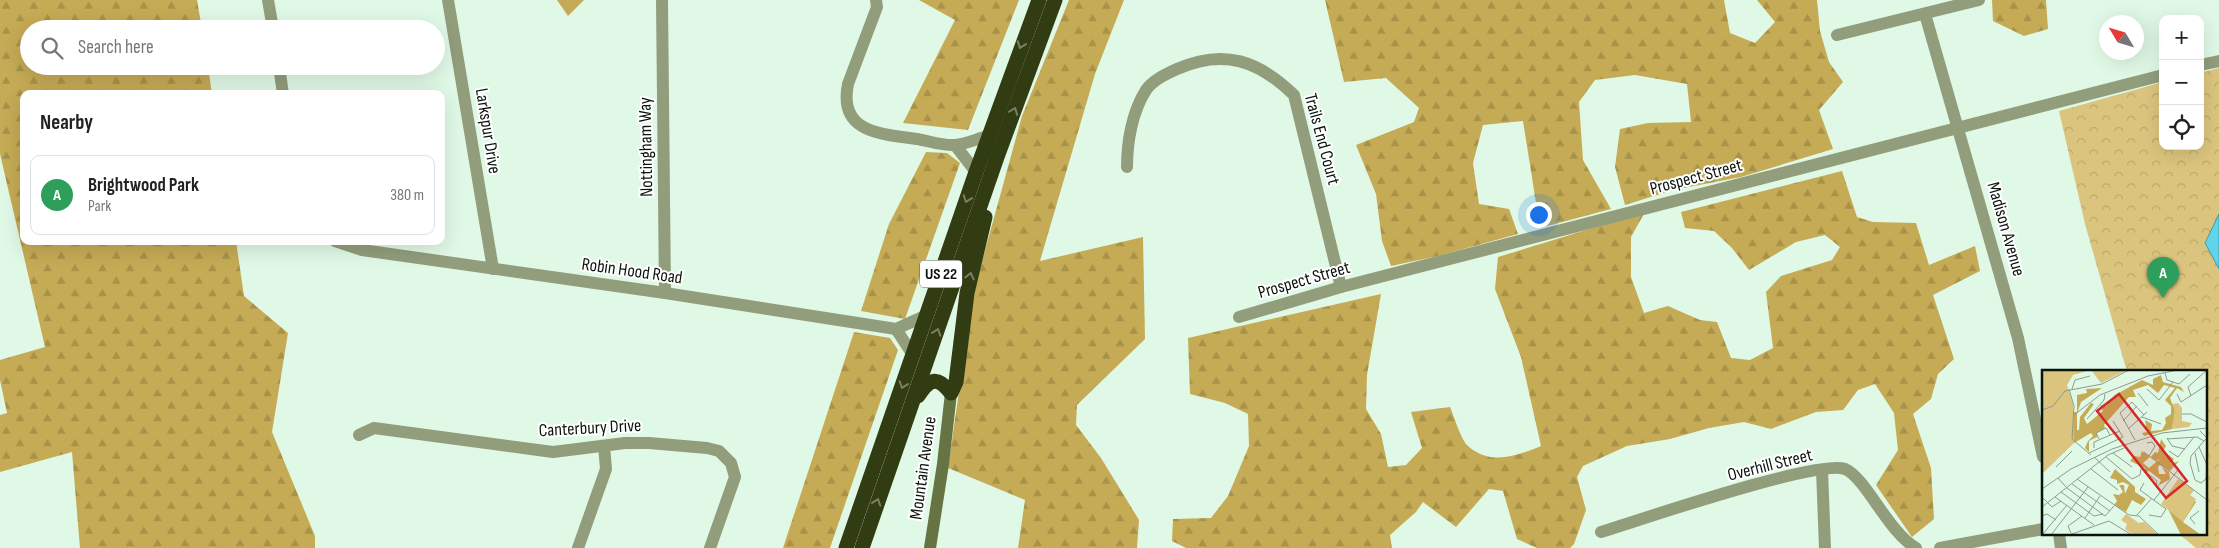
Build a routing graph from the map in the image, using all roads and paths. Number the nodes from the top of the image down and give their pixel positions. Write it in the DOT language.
graph roads {
  1 [pos="268,0"];
  2 [pos="448,0"];
  3 [pos="662,0"];
  4 [pos="876,0"];
  5 [pos="1039,0"];
  6 [pos="1056,0"];
  7 [pos="1979,0"];
  8 [pos="1925,14"];
  9 [pos="271,20"];
  10 [pos="1840,34"];
  11 [pos="2219,61"];
  12 [pos="2204,64"];
  13 [pos="280,75"];
  14 [pos="2159,76"];
  15 [pos="282,90"];
  16 [pos="1959,127"];
  17 [pos="989,136"];
  18 [pos="955,145"];
  19 [pos="997,157"];
  20 [pos="1127,167"];
  21 [pos="976,172"];
  22 [pos="347,245"];
  23 [pos="493,269"];
  24 [pos="1341,287"];
  25 [pos="665,293"];
  26 [pos="927,315"];
  27 [pos="1239,317"];
  28 [pos="896,329"];
  29 [pos="913,355"];
  30 [pos="951,393"];
  31 [pos="910,408"];
  32 [pos="359,435"];
  33 [pos="604,446"];
  34 [pos="2042,452"];
  35 [pos="1822,470"];
  36 [pos="2042,529"];
  37 [pos="1601,532"];
  38 [pos="578,548"];
  39 [pos="710,548"];
  40 [pos="846,548"];
  41 [pos="862,548"];
  42 [pos="930,548"];
  43 [pos="1825,548"];
  44 [pos="1916,548"];
  45 [pos="1940,548"];
  1 -- 9 [label="street"];
  2 -- 23 [label="street, Larkspur Drive"];
  3 -- 25 [label="street, Nottingham Way"];
  4 -- 18 [label="street"];
  5 -- 17 [label="highway, US 22, one-way"];
  19 -- 6 [label="highway, US 22, one-way"];
  7 -- 8 [label="street"];
  8 -- 10 [label="street"];
  8 -- 16 [label="street, Madison Avenue"];
  11 -- 12 [label="street"];
  13 -- 15 [label="street"];
  14 -- 16 [label="street, Prospect Street"];
  16 -- 24 [label="street, Prospect Street"];
  16 -- 34 [label="street, Madison Avenue"];
  17 -- 18 [label="street"];
  17 -- 21 [label="highway, US 22"];
  18 -- 21 [label="street"];
  30 -- 19 [label="highway, one-way"];
  31 -- 19 [label="highway, US 22, one-way"];
  20 -- 24 [label="street, Trails End Court"];
  21 -- 26 [label="highway, US 22, one-way"];
  22 -- 23 [label="street, Robin Hood Road"];
  23 -- 25 [label="street, Robin Hood Road"];
  24 -- 27 [label="street, Prospect Street"];
  25 -- 28 [label="street, Robin Hood Road"];
  26 -- 28 [label="street"];
  26 -- 29 [label="highway, US 22"];
  28 -- 29 [label="street"];
  29 -- 40 [label="highway, US 22, one-way"];
  30 -- 31 [label="highway"];
  30 -- 42 [label="street, Mountain Avenue"];
  41 -- 31 [label="highway, US 22, one-way"];
  32 -- 33 [label="street, Canterbury Drive"];
  33 -- 38 [label="street"];
  33 -- 39 [label="street, Canterbury Drive"];
  35 -- 37 [label="street, Overhill Street"];
  35 -- 43 [label="street"];
  35 -- 44 [label="street, Overhill Street"];
  36 -- 45 [label="street"];
}
